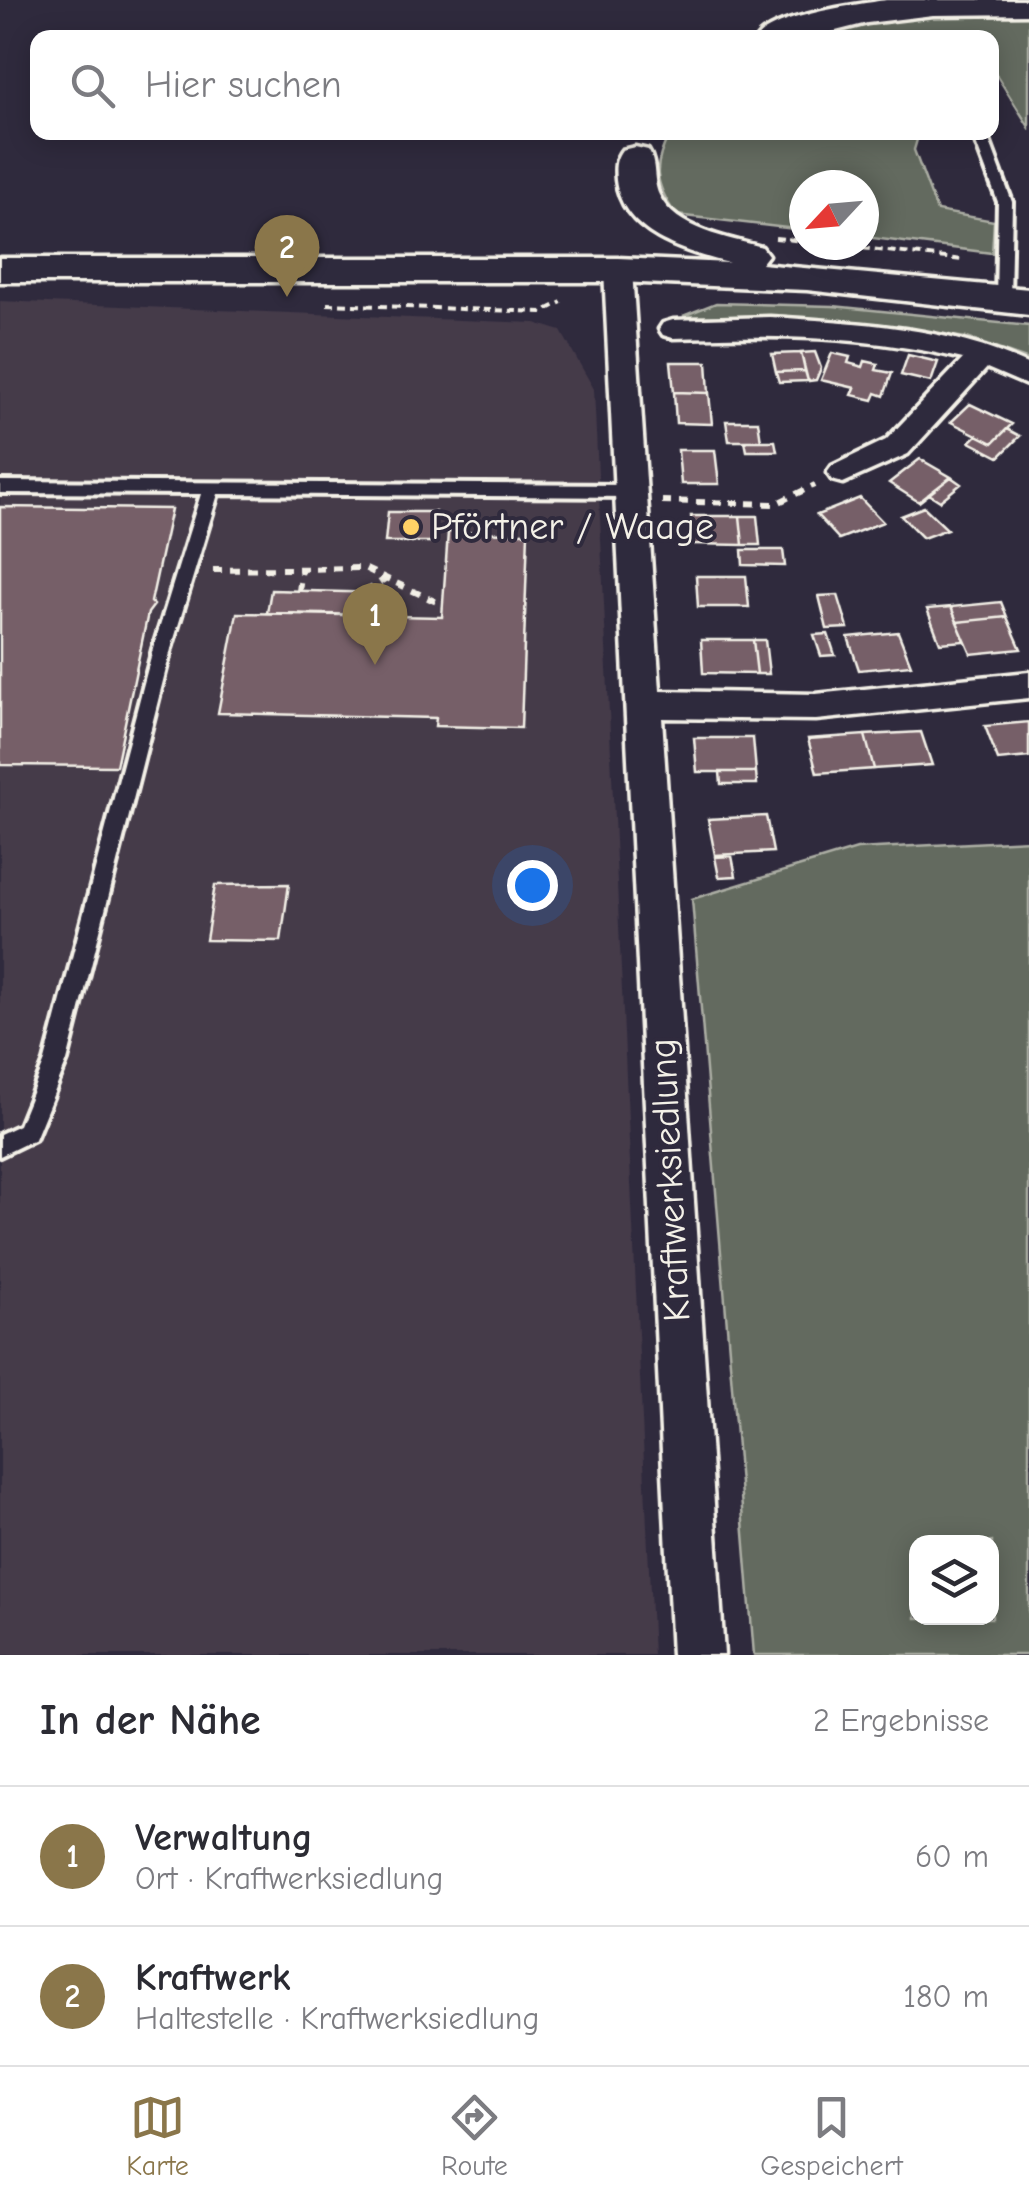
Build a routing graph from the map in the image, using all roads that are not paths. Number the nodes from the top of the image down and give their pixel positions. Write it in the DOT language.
graph roads {
  1 [pos="1010,2"];
  2 [pos="807,30"];
  3 [pos="982,140"];
  4 [pos="640,145"];
  5 [pos="0,270"];
  6 [pos="618,270"];
  7 [pos="807,278"];
  8 [pos="1012,289"];
  9 [pos="673,329"];
  10 [pos="982,356"];
  11 [pos="1029,376"];
  12 [pos="843,473"];
  13 [pos="0,487"];
  14 [pos="211,488"];
  15 [pos="630,495"];
  16 [pos="1029,684"];
  17 [pos="642,704"];
  18 [pos="0,1145"];
  19 [pos="698,1655"];
  1 -- 2 [label="main road"];
  3 -- 8 [label="lane"];
  4 -- 6 [label="main road"];
  4 -- 7 [label="main road"];
  5 -- 6 [label="main road"];
  6 -- 7 [label="main road"];
  6 -- 15 [label="street, Kraftwerksiedlung"];
  7 -- 8 [label="main road"];
  9 -- 10 [label="street"];
  10 -- 11 [label="street"];
  10 -- 12 [label="street"];
  13 -- 14 [label="lane"];
  14 -- 15 [label="lane"];
  14 -- 18 [label="lane"];
  15 -- 17 [label="street, Kraftwerksiedlung"];
  16 -- 17 [label="street"];
  17 -- 19 [label="street, Kraftwerksiedlung"];
}
